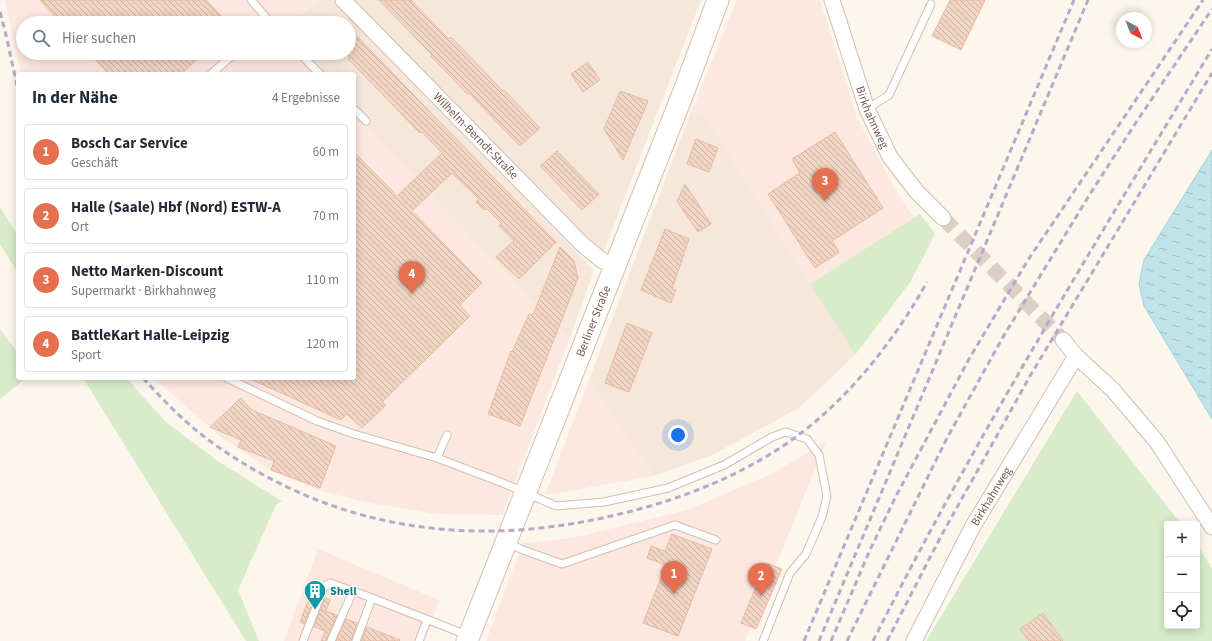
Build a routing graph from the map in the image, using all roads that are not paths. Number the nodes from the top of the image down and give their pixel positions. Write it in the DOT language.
graph roads {
  1 [pos="250,0"];
  2 [pos="343,0"];
  3 [pos="718,0"];
  4 [pos="832,0"];
  5 [pos="931,4"];
  6 [pos="264,16"];
  7 [pos="227,60"];
  8 [pos="306,60"];
  9 [pos="213,72"];
  10 [pos="318,72"];
  11 [pos="867,109"];
  12 [pos="356,111"];
  13 [pos="366,121"];
  14 [pos="943,218"];
  15 [pos="614,265"];
  16 [pos="1063,340"];
  17 [pos="1076,356"];
  18 [pos="231,380"];
  19 [pos="447,435"];
  20 [pos="437,458"];
  21 [pos="524,493"];
  22 [pos="1212,528"];
  23 [pos="716,540"];
  24 [pos="506,542"];
  25 [pos="353,591"];
  26 [pos="372,598"];
  27 [pos="427,620"];
  28 [pos="468,638"];
  29 [pos="303,641"];
  30 [pos="331,641"];
  31 [pos="356,641"];
  32 [pos="419,641"];
  33 [pos="763,641"];
  34 [pos="914,641"];
  1 -- 6 [label="lane"];
  2 -- 15 [label="street, Wilhelm-Berndt-Straße"];
  3 -- 15 [label="street, Berliner Straße"];
  4 -- 11 [label="street, Birkhahnweg"];
  5 -- 11 [label="lane"];
  7 -- 9 [label="lane"];
  8 -- 10 [label="lane"];
  11 -- 14 [label="street, Birkhahnweg"];
  12 -- 13 [label="lane"];
  15 -- 21 [label="street, Berliner Straße"];
  16 -- 17 [label="street"];
  17 -- 22 [label="street"];
  17 -- 34 [label="street, Birkhahnweg"];
  18 -- 20 [label="lane"];
  19 -- 20 [label="lane"];
  20 -- 21 [label="lane"];
  21 -- 24 [label="street, Berliner Straße"];
  21 -- 33 [label="lane"];
  23 -- 24 [label="lane"];
  24 -- 28 [label="street, Berliner Straße"];
  25 -- 26 [label="lane"];
  25 -- 29 [label="lane"];
  25 -- 30 [label="lane"];
  26 -- 27 [label="lane"];
  26 -- 31 [label="lane"];
  27 -- 28 [label="lane"];
  27 -- 32 [label="lane"];
}
